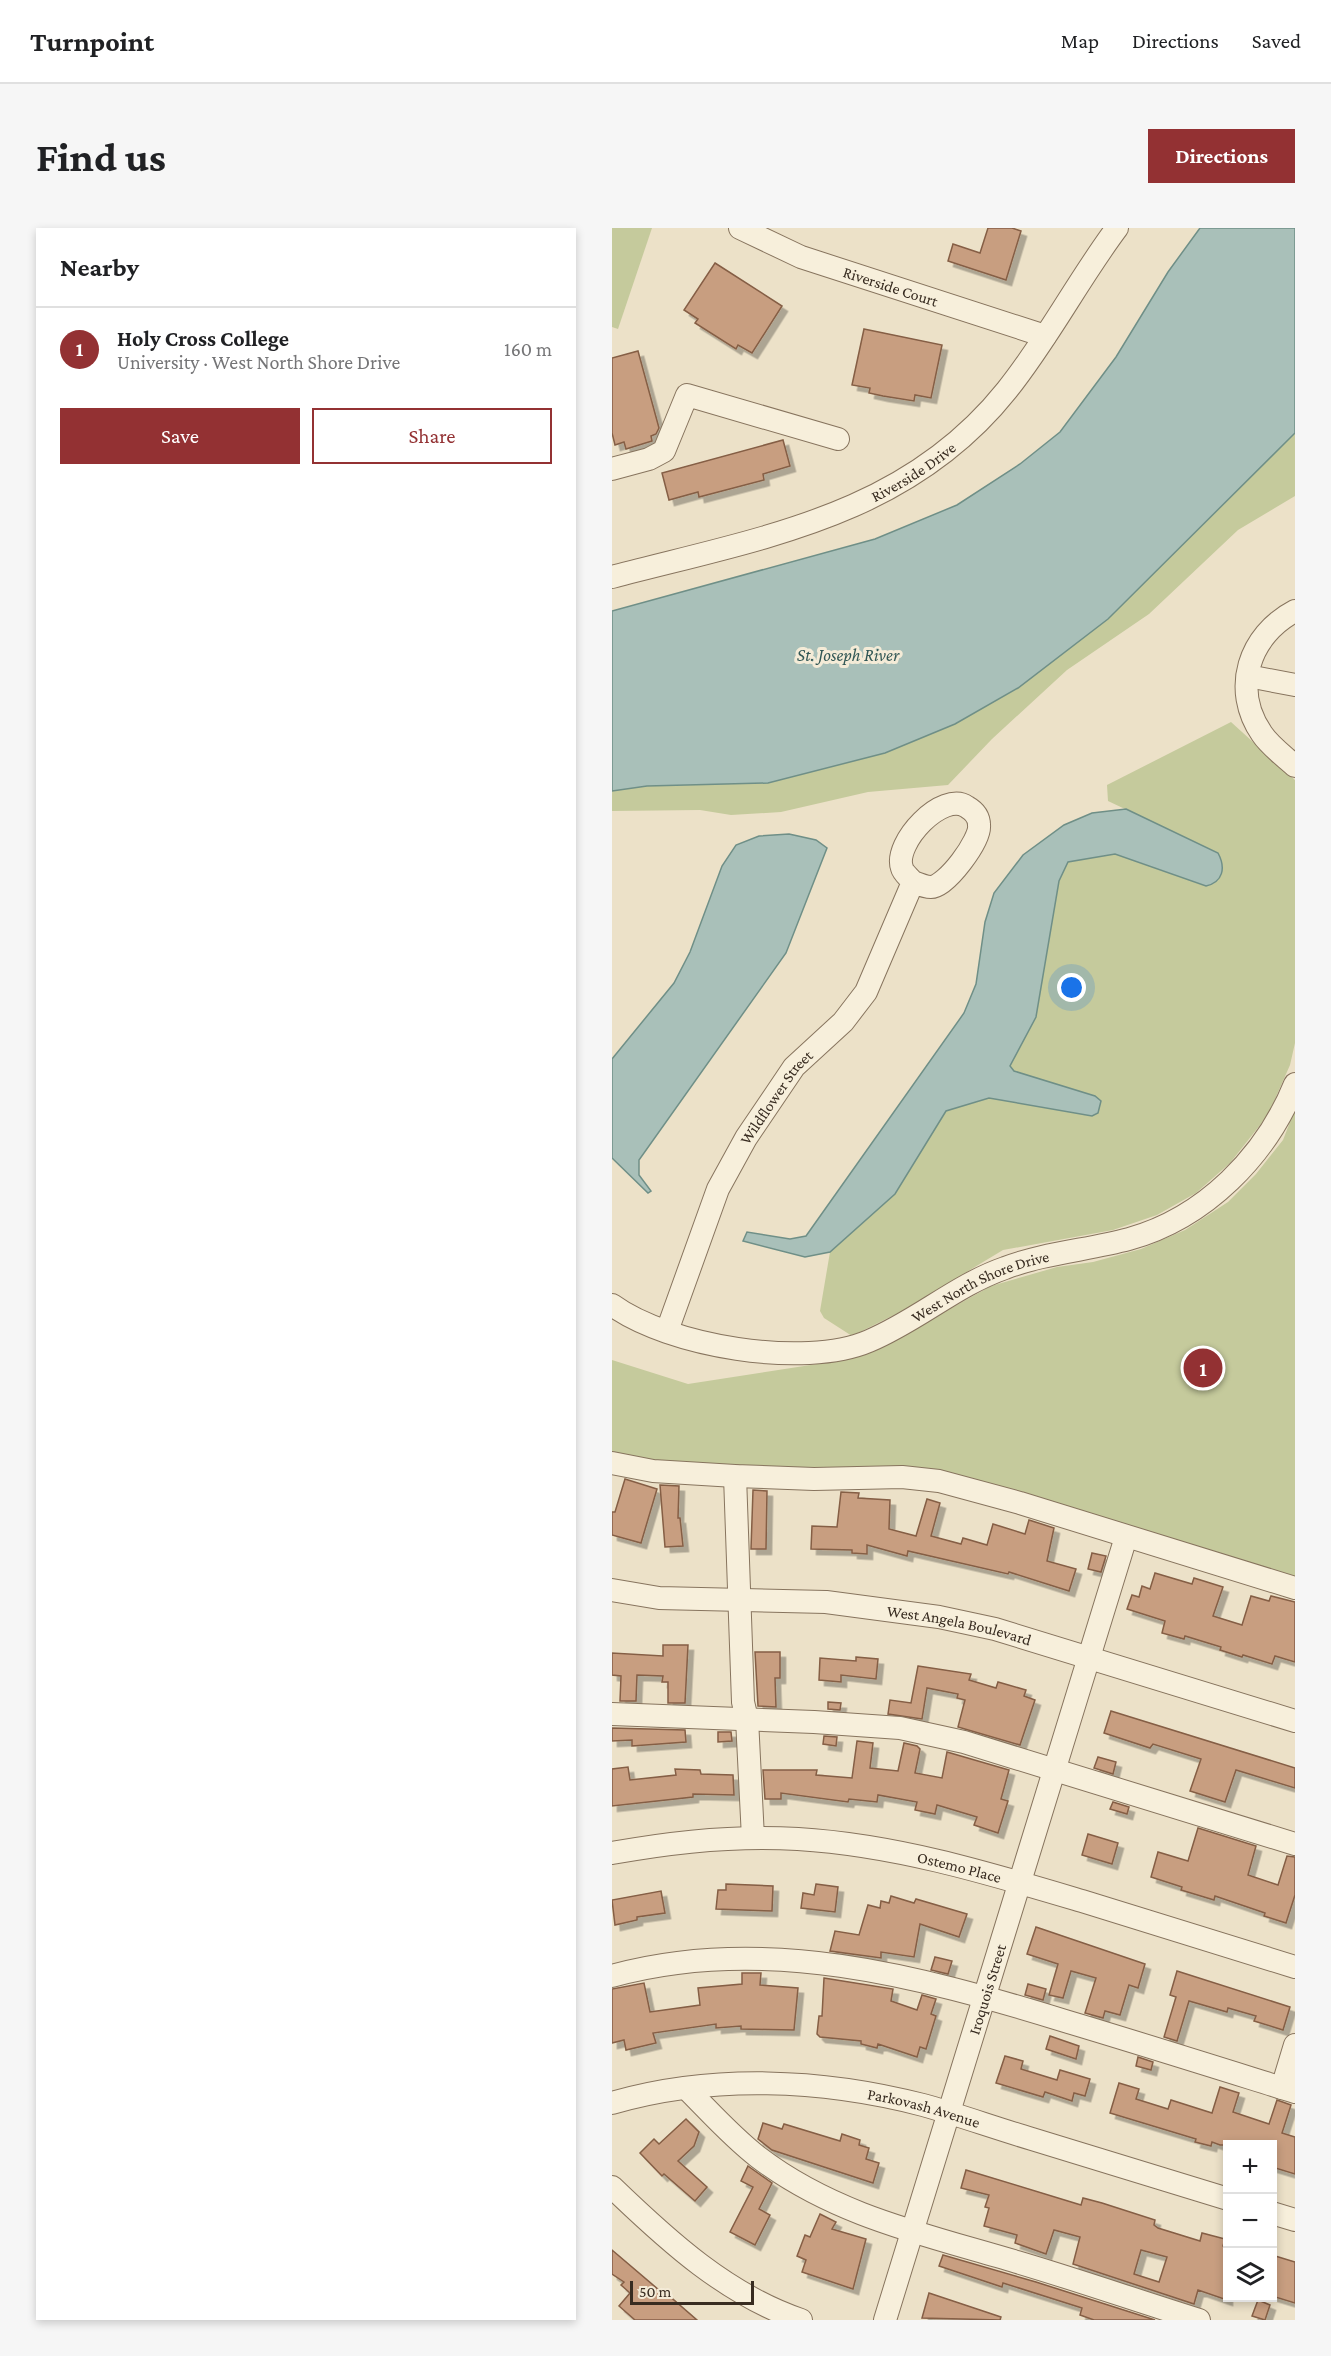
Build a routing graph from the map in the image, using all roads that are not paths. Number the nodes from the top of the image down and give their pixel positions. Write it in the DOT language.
graph roads {
  1 [pos="740,228"];
  2 [pos="1117,228"];
  3 [pos="1045,336"];
  4 [pos="838,439"];
  5 [pos="612,469"];
  6 [pos="612,577"];
  7 [pos="1295,611"];
  8 [pos="1248,676"];
  9 [pos="1295,685"];
  10 [pos="1295,766"];
  11 [pos="913,882"];
  12 [pos="1295,1084"];
  13 [pos="612,1305"];
  14 [pos="667,1331"];
  15 [pos="612,1463"];
  16 [pos="735,1476"];
  17 [pos="1126,1537"];
  18 [pos="1295,1588"];
  19 [pos="612,1590"];
  20 [pos="739,1599"];
  21 [pos="1088,1657"];
  22 [pos="612,1713"];
  23 [pos="747,1719"];
  24 [pos="1295,1721"];
  25 [pos="1053,1769"];
  26 [pos="753,1838"];
  27 [pos="1295,1844"];
  28 [pos="612,1853"];
  29 [pos="1018,1882"];
  30 [pos="1295,1967"];
  31 [pos="612,1976"];
  32 [pos="984,1997"];
  33 [pos="1295,2045"];
  34 [pos="686,2088"];
  35 [pos="1288,2090"];
  36 [pos="612,2103"];
  37 [pos="950,2113"];
  38 [pos="612,2187"];
  39 [pos="1223,2198"];
  40 [pos="1277,2215"];
  41 [pos="1295,2220"];
  42 [pos="912,2233"];
  43 [pos="782,2316"];
  44 [pos="801,2320"];
  45 [pos="885,2320"];
  46 [pos="1199,2320"];
  1 -- 3 [label="street, Riverside Court"];
  2 -- 3 [label="street, Riverside Drive"];
  3 -- 6 [label="street, Riverside Drive"];
  4 -- 5 [label="street"];
  7 -- 8 [label="street"];
  8 -- 9 [label="street"];
  8 -- 10 [label="street"];
  11 -- 14 [label="street, Wildflower Street"];
  12 -- 14 [label="street, West North Shore Drive"];
  13 -- 14 [label="street, West North Shore Drive"];
  15 -- 16 [label="street"];
  16 -- 17 [label="street"];
  16 -- 20 [label="street"];
  17 -- 18 [label="street"];
  17 -- 21 [label="street, Iroquois Street"];
  19 -- 20 [label="street, West Angela Boulevard"];
  20 -- 21 [label="street, West Angela Boulevard"];
  20 -- 23 [label="street"];
  21 -- 24 [label="street, West Angela Boulevard"];
  21 -- 25 [label="street, Iroquois Street"];
  22 -- 23 [label="street"];
  23 -- 25 [label="street"];
  23 -- 26 [label="street"];
  25 -- 27 [label="street"];
  25 -- 29 [label="street, Iroquois Street"];
  26 -- 28 [label="street, Ostemo Place"];
  26 -- 29 [label="street, Ostemo Place"];
  29 -- 30 [label="street, Ostemo Place"];
  29 -- 32 [label="street, Iroquois Street"];
  31 -- 32 [label="street"];
  32 -- 35 [label="street"];
  32 -- 37 [label="street, Iroquois Street"];
  33 -- 35 [label="street"];
  34 -- 36 [label="street, Parkovash Avenue"];
  34 -- 37 [label="street, Parkovash Avenue"];
  34 -- 42 [label="street"];
  37 -- 39 [label="street, Parkovash Avenue"];
  37 -- 42 [label="street, Iroquois Street"];
  38 -- 43 [label="street"];
  40 -- 41 [label="street"];
  42 -- 45 [label="street, Iroquois Street"];
  42 -- 46 [label="street"];
  43 -- 44 [label="street"];
}
